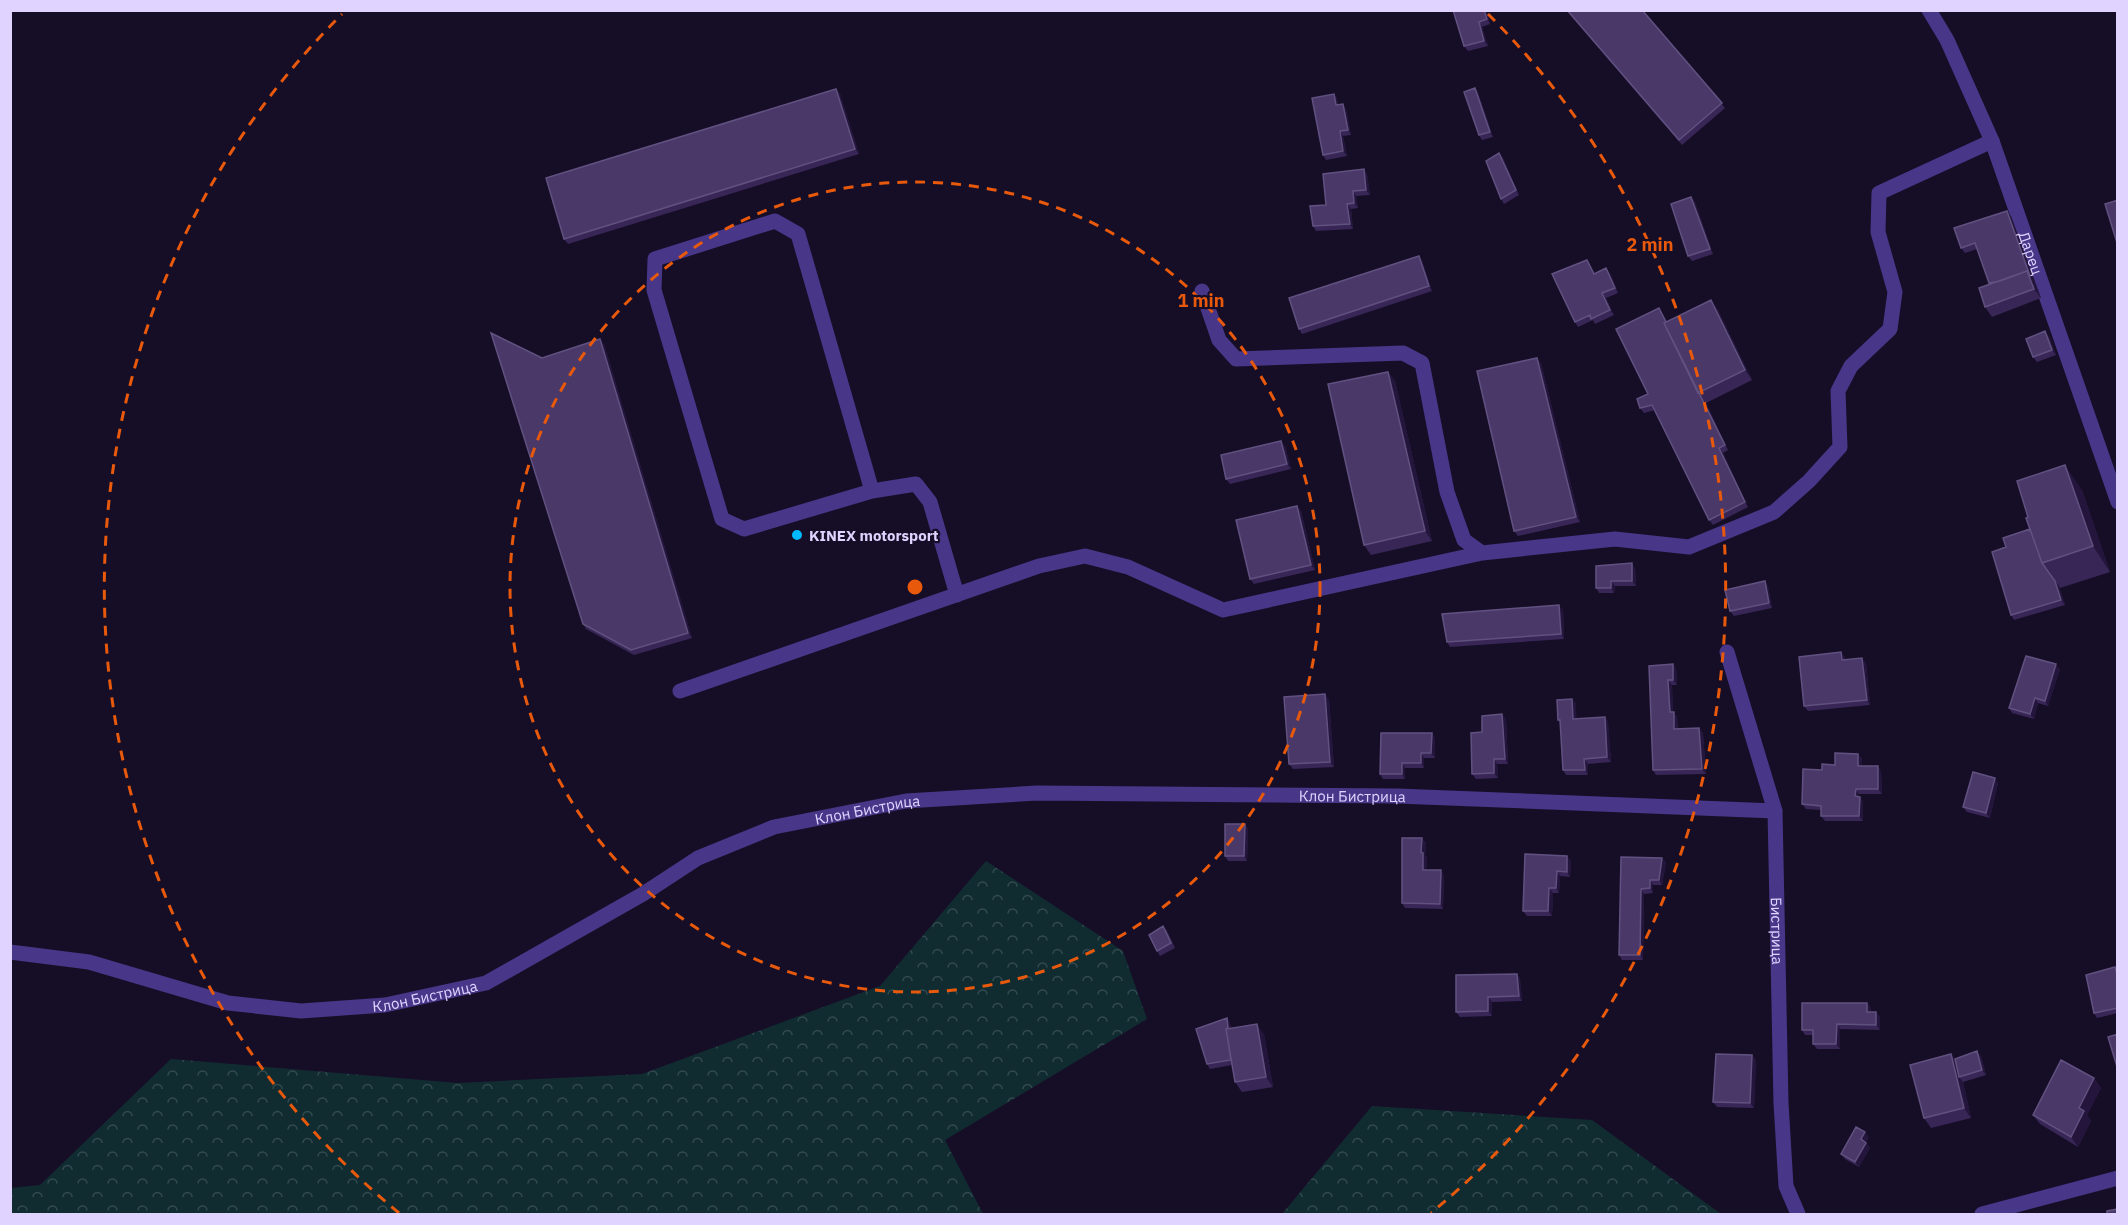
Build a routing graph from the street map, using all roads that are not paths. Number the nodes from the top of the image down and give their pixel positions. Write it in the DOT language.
graph roads {
  1 [pos="1929,10"];
  2 [pos="1992,141"];
  3 [pos="1202,291"];
  4 [pos="872,490"];
  5 [pos="2118,502"];
  6 [pos="1482,553"];
  7 [pos="957,595"];
  8 [pos="1727,652"];
  9 [pos="680,691"];
  10 [pos="1775,810"];
  11 [pos="10,952"];
  12 [pos="2118,1178"];
  13 [pos="1798,1215"];
  14 [pos="1982,1215"];
  1 -- 2 [label="street, Дарец"];
  2 -- 5 [label="street, Дарец"];
  2 -- 6 [label="street"];
  3 -- 6 [label="street"];
  4 -- 4 [label="street"];
  4 -- 7 [label="street"];
  6 -- 7 [label="street"];
  7 -- 9 [label="street"];
  8 -- 10 [label="street, Бистрица"];
  10 -- 11 [label="street, Клон Бистрица"];
  10 -- 13 [label="street, Бистрица"];
  12 -- 14 [label="street"];
}
